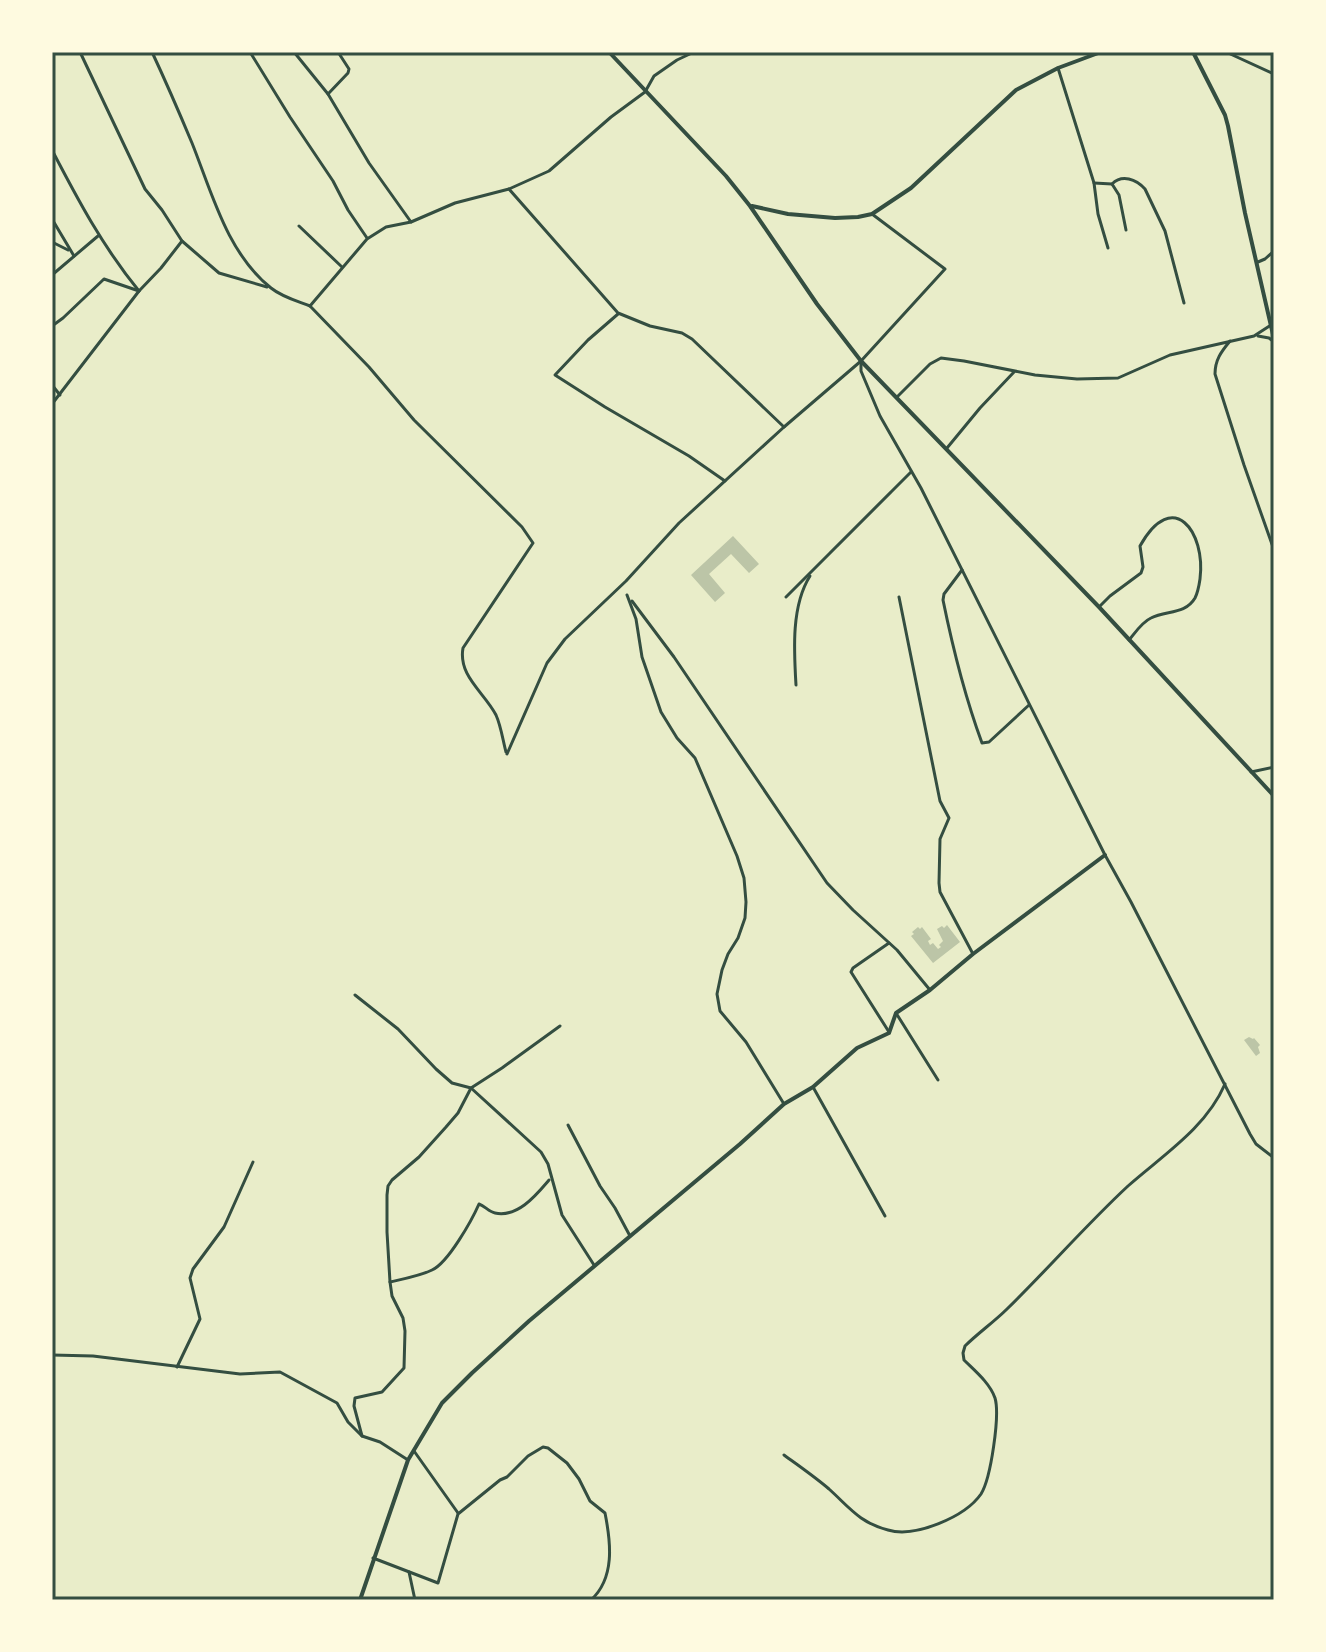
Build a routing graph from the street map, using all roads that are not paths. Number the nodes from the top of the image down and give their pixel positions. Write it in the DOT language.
graph roads {
  1 [pos="80,52"];
  2 [pos="152,52"];
  3 [pos="250,52"];
  4 [pos="294,52"];
  5 [pos="338,52"];
  6 [pos="609,52"];
  7 [pos="694,52"];
  8 [pos="1101,52"];
  9 [pos="1193,52"];
  10 [pos="1226,52"];
  11 [pos="1058,68"];
  12 [pos="1274,74"];
  13 [pos="645,92"];
  14 [pos="328,94"];
  15 [pos="52,150"];
  16 [pos="1094,183"];
  17 [pos="1112,184"];
  18 [pos="509,189"];
  19 [pos="750,206"];
  20 [pos="872,214"];
  21 [pos="52,219"];
  22 [pos="411,222"];
  23 [pos="299,226"];
  24 [pos="1126,230"];
  25 [pos="98,236"];
  26 [pos="367,239"];
  27 [pos="182,241"];
  28 [pos="52,242"];
  29 [pos="1108,248"];
  30 [pos="1274,251"];
  31 [pos="74,256"];
  32 [pos="1256,263"];
  33 [pos="342,267"];
  34 [pos="52,275"];
  35 [pos="271,288"];
  36 [pos="139,291"];
  37 [pos="1184,303"];
  38 [pos="310,306"];
  39 [pos="618,313"];
  40 [pos="1271,325"];
  41 [pos="52,326"];
  42 [pos="1254,336"];
  43 [pos="1274,340"];
  44 [pos="1230,341"];
  45 [pos="861,361"];
  46 [pos="1014,372"];
  47 [pos="52,385"];
  48 [pos="60,395"];
  49 [pos="897,397"];
  50 [pos="52,404"];
  51 [pos="784,427"];
  52 [pos="947,448"];
  53 [pos="911,472"];
  54 [pos="725,481"];
  55 [pos="1274,550"];
  56 [pos="814,570"];
  57 [pos="962,570"];
  58 [pos="626,581"];
  59 [pos="627,595"];
  60 [pos="786,597"];
  61 [pos="899,597"];
  62 [pos="1099,607"];
  63 [pos="1129,640"];
  64 [pos="796,685"];
  65 [pos="1029,705"];
  66 [pos="1274,767"];
  67 [pos="1251,772"];
  68 [pos="1274,796"];
  69 [pos="1105,855"];
  70 [pos="889,943"];
  71 [pos="973,954"];
  72 [pos="930,990"];
  73 [pos="355,995"];
  74 [pos="896,1013"];
  75 [pos="560,1026"];
  76 [pos="889,1033"];
  77 [pos="938,1080"];
  78 [pos="1225,1084"];
  79 [pos="813,1087"];
  80 [pos="471,1088"];
  81 [pos="784,1104"];
  82 [pos="568,1125"];
  83 [pos="1274,1158"];
  84 [pos="253,1162"];
  85 [pos="551,1179"];
  86 [pos="885,1216"];
  87 [pos="630,1236"];
  88 [pos="594,1265"];
  89 [pos="390,1282"];
  90 [pos="52,1355"];
  91 [pos="177,1367"];
  92 [pos="362,1436"];
  93 [pos="414,1451"];
  94 [pos="784,1455"];
  95 [pos="408,1460"];
  96 [pos="458,1514"];
  97 [pos="373,1558"];
  98 [pos="409,1572"];
  99 [pos="360,1600"];
  100 [pos="415,1600"];
  101 [pos="591,1600"];
  1 -- 27 [label="street"];
  2 -- 35 [label="street"];
  3 -- 26 [label="street"];
  4 -- 14 [label="street"];
  5 -- 14 [label="street"];
  6 -- 13 [label="street"];
  7 -- 13 [label="street"];
  8 -- 11 [label="street"];
  9 -- 32 [label="street"];
  10 -- 12 [label="street"];
  11 -- 16 [label="street"];
  11 -- 20 [label="street"];
  13 -- 18 [label="street"];
  13 -- 19 [label="street"];
  14 -- 22 [label="street"];
  15 -- 25 [label="street"];
  16 -- 17 [label="street"];
  16 -- 29 [label="street"];
  17 -- 24 [label="street"];
  17 -- 37 [label="street"];
  18 -- 22 [label="street"];
  18 -- 39 [label="street"];
  19 -- 20 [label="street"];
  19 -- 45 [label="street"];
  20 -- 45 [label="street"];
  21 -- 31 [label="street"];
  22 -- 26 [label="street"];
  23 -- 33 [label="street"];
  25 -- 31 [label="street"];
  25 -- 36 [label="street"];
  26 -- 33 [label="street"];
  27 -- 35 [label="street"];
  27 -- 36 [label="street"];
  28 -- 31 [label="street"];
  30 -- 32 [label="street"];
  31 -- 34 [label="street"];
  32 -- 40 [label="street"];
  33 -- 38 [label="street"];
  35 -- 38 [label="street"];
  36 -- 41 [label="street"];
  36 -- 48 [label="street"];
  38 -- 58 [label="street"];
  39 -- 51 [label="street"];
  39 -- 54 [label="street"];
  40 -- 42 [label="street"];
  40 -- 43 [label="street"];
  42 -- 43 [label="street"];
  42 -- 44 [label="street"];
  44 -- 46 [label="street"];
  44 -- 55 [label="street"];
  45 -- 49 [label="street"];
  45 -- 51 [label="street"];
  45 -- 53 [label="street"];
  46 -- 49 [label="street"];
  46 -- 52 [label="street"];
  47 -- 48 [label="street"];
  48 -- 50 [label="street"];
  49 -- 52 [label="street"];
  51 -- 54 [label="street"];
  52 -- 62 [label="street"];
  53 -- 56 [label="street"];
  53 -- 57 [label="street"];
  54 -- 58 [label="street"];
  56 -- 60 [label="street"];
  56 -- 64 [label="street"];
  57 -- 65 [label="street"];
  57 -- 65 [label="street"];
  58 -- 59 [label="street"];
  59 -- 70 [label="street"];
  59 -- 81 [label="street"];
  61 -- 71 [label="street"];
  62 -- 63 [label="street"];
  62 -- 63 [label="street"];
  63 -- 67 [label="street"];
  65 -- 69 [label="street"];
  66 -- 67 [label="street"];
  67 -- 68 [label="street"];
  69 -- 71 [label="street"];
  69 -- 78 [label="street"];
  70 -- 72 [label="street"];
  70 -- 76 [label="street"];
  71 -- 72 [label="street"];
  72 -- 74 [label="street"];
  73 -- 80 [label="street"];
  74 -- 76 [label="street"];
  74 -- 77 [label="street"];
  75 -- 80 [label="street"];
  76 -- 79 [label="street"];
  78 -- 83 [label="street"];
  78 -- 94 [label="street"];
  79 -- 81 [label="street"];
  79 -- 86 [label="street"];
  80 -- 85 [label="street"];
  80 -- 89 [label="street"];
  81 -- 87 [label="street"];
  82 -- 87 [label="street"];
  84 -- 91 [label="street"];
  85 -- 88 [label="street"];
  85 -- 89 [label="street"];
  87 -- 88 [label="street"];
  88 -- 93 [label="street"];
  89 -- 92 [label="street"];
  90 -- 91 [label="street"];
  91 -- 92 [label="street"];
  92 -- 95 [label="street"];
  93 -- 95 [label="street"];
  93 -- 96 [label="street"];
  95 -- 97 [label="street"];
  96 -- 98 [label="street"];
  96 -- 101 [label="street"];
  97 -- 98 [label="street"];
  97 -- 99 [label="street"];
  98 -- 100 [label="street"];
}
